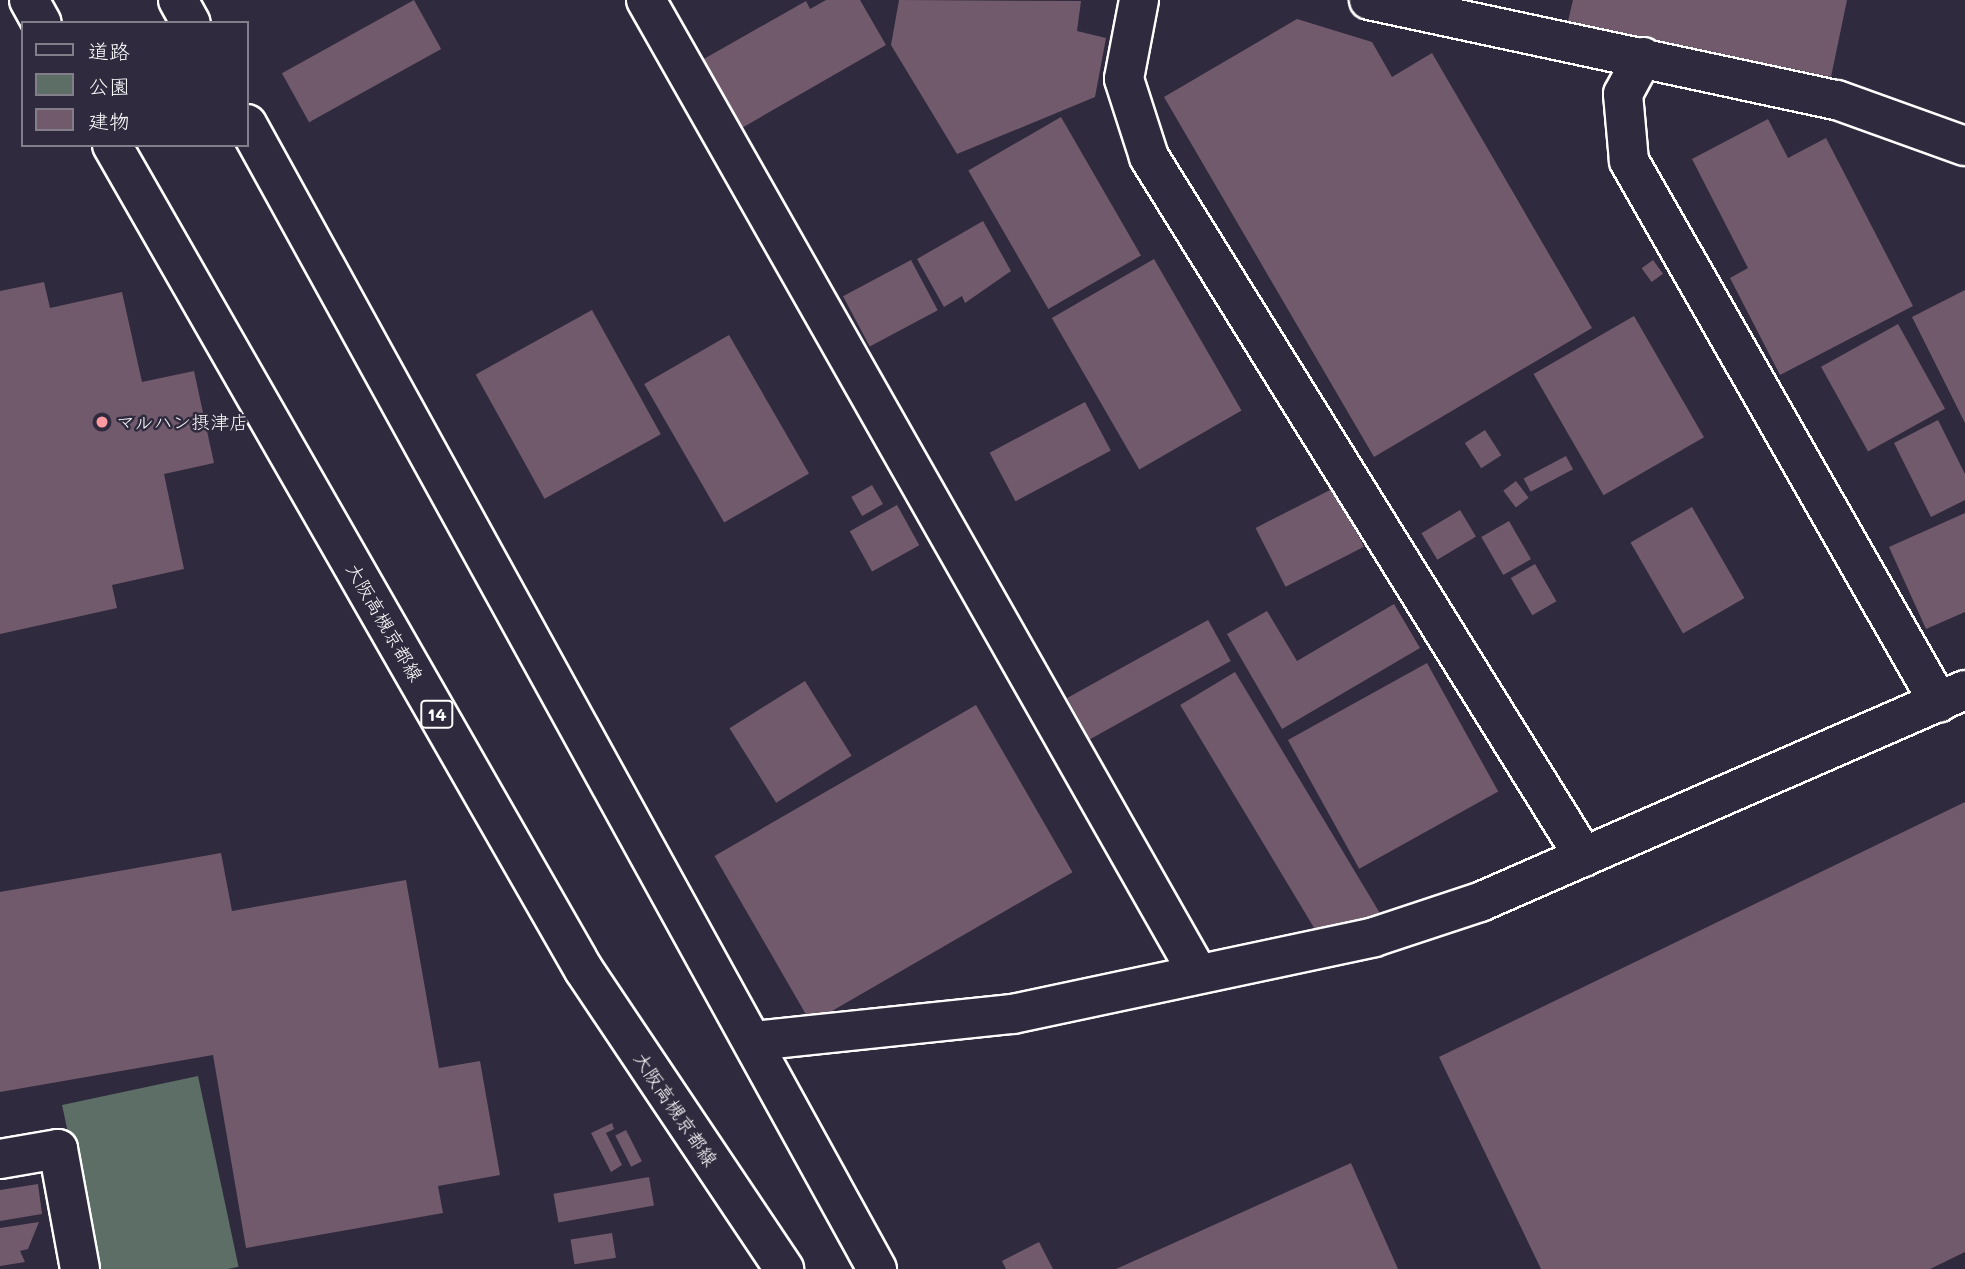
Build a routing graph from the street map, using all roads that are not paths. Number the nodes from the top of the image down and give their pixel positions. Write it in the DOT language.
graph roads {
  1 [pos="29,0"];
  2 [pos="178,0"];
  3 [pos="646,0"];
  4 [pos="1139,0"];
  5 [pos="1369,0"];
  6 [pos="41,21"];
  7 [pos="190,21"];
  8 [pos="1643,57"];
  9 [pos="248,126"];
  10 [pos="1965,146"];
  11 [pos="113,147"];
  12 [pos="1952,696"];
  13 [pos="1584,857"];
  14 [pos="1197,972"];
  15 [pos="754,1041"];
  16 [pos="0,1159"];
  17 [pos="80,1269"];
  18 [pos="783,1269"];
  19 [pos="877,1269"];
  1 -- 6 [label="street"];
  2 -- 7 [label="street"];
  3 -- 14 [label="street"];
  4 -- 13 [label="street"];
  5 -- 8 [label="street"];
  8 -- 10 [label="street"];
  8 -- 12 [label="street"];
  9 -- 15 [label="street"];
  11 -- 18 [label="street, 大阪高槻京都線 / 14"];
  12 -- 13 [label="street"];
  13 -- 14 [label="street"];
  14 -- 15 [label="street"];
  15 -- 19 [label="street"];
  16 -- 17 [label="street"];
}
